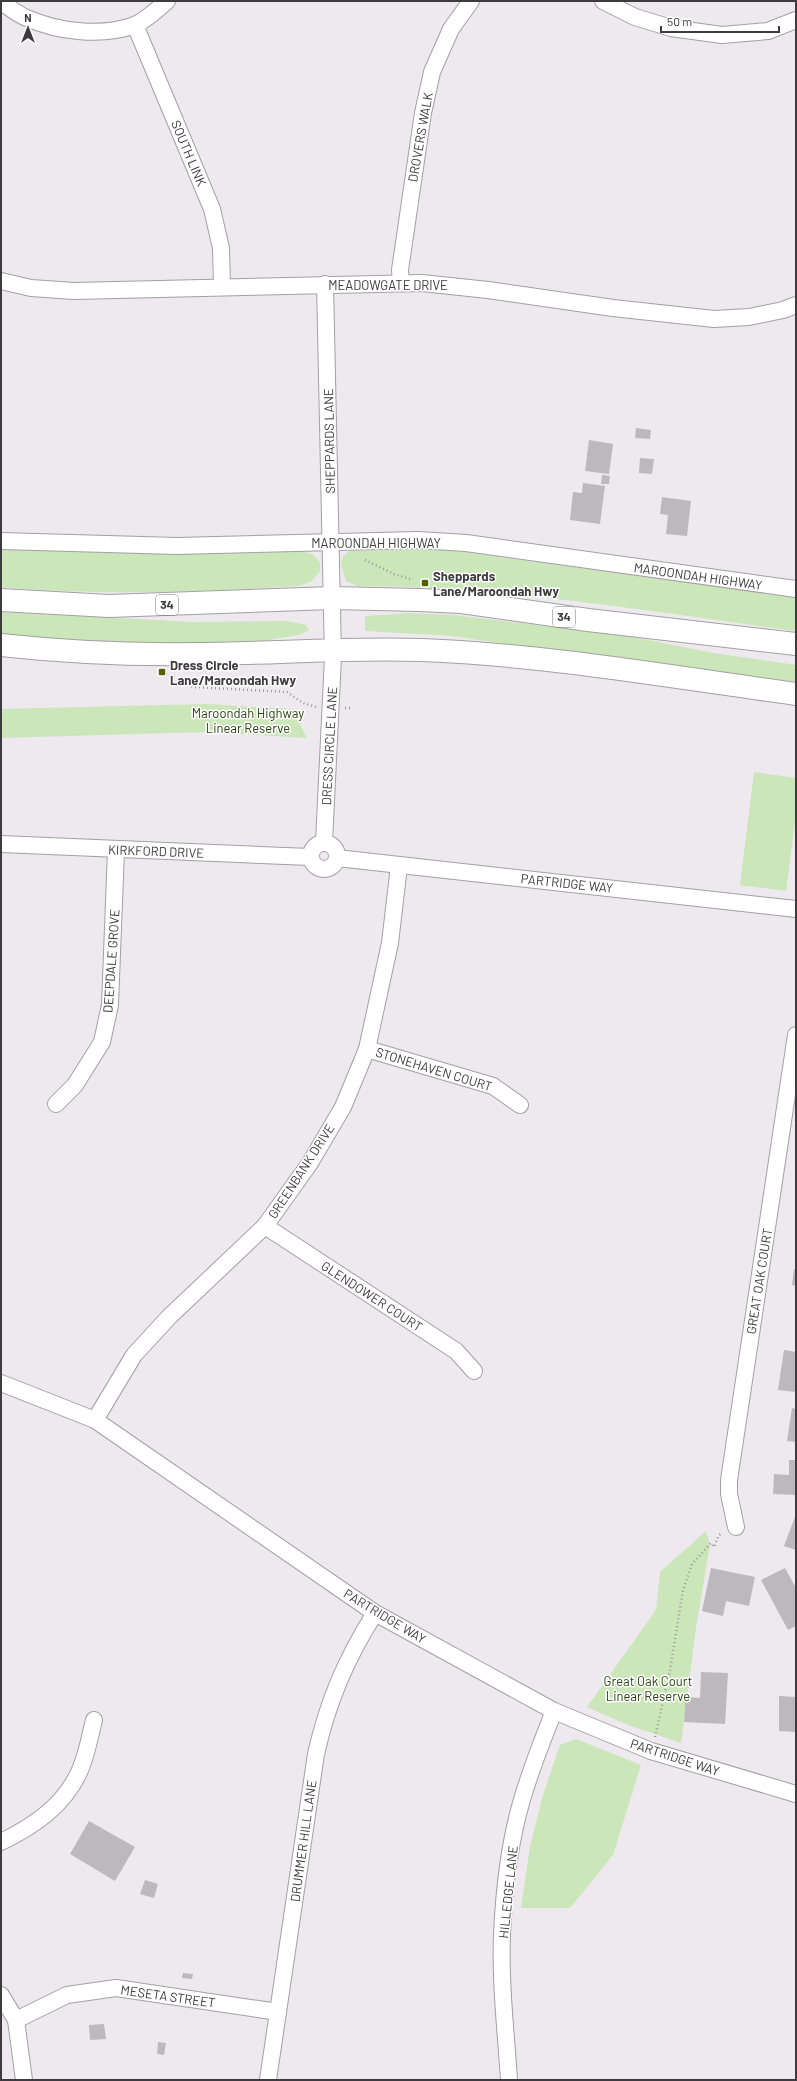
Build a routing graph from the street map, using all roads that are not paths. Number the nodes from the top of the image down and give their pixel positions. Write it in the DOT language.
graph roads {
  1 [pos="167,1"];
  2 [pos="471,1"];
  3 [pos="603,1"];
  4 [pos="1,2"];
  5 [pos="796,20"];
  6 [pos="135,25"];
  7 [pos="1,281"];
  8 [pos="400,283"];
  9 [pos="325,284"];
  10 [pos="222,286"];
  11 [pos="796,304"];
  12 [pos="1,541"];
  13 [pos="331,542"];
  14 [pos="796,589"];
  15 [pos="332,598"];
  16 [pos="1,600"];
  17 [pos="796,644"];
  18 [pos="1,645"];
  19 [pos="333,649"];
  20 [pos="796,694"];
  21 [pos="324,842"];
  22 [pos="1,844"];
  23 [pos="116,850"];
  24 [pos="310,857"];
  25 [pos="337,858"];
  26 [pos="400,866"];
  27 [pos="796,909"];
  28 [pos="796,1035"];
  29 [pos="367,1049"];
  30 [pos="56,1104"];
  31 [pos="520,1105"];
  32 [pos="265,1226"];
  33 [pos="474,1371"];
  34 [pos="1,1383"];
  35 [pos="95,1420"];
  36 [pos="736,1527"];
  37 [pos="375,1613"];
  38 [pos="554,1711"];
  39 [pos="94,1720"];
  40 [pos="796,1794"];
  41 [pos="1,1842"];
  42 [pos="1,1995"];
  43 [pos="278,2012"];
  44 [pos="16,2020"];
  45 [pos="24,2080"];
  46 [pos="268,2080"];
  47 [pos="509,2080"];
  1 -- 6 [label="street"];
  2 -- 8 [label="street, DROVERS WALK"];
  3 -- 5 [label="street"];
  4 -- 6 [label="street"];
  6 -- 10 [label="street, SOUTH LINK"];
  7 -- 10 [label="street, MEADOWGATE DRIVE"];
  8 -- 9 [label="street, MEADOWGATE DRIVE"];
  8 -- 11 [label="street, MEADOWGATE DRIVE"];
  9 -- 10 [label="street, MEADOWGATE DRIVE"];
  9 -- 13 [label="street, SHEPPARDS LANE"];
  12 -- 13 [label="street, MAROONDAH HIGHWAY"];
  13 -- 14 [label="street, MAROONDAH HIGHWAY"];
  13 -- 15 [label="street, SHEPPARDS LANE"];
  15 -- 16 [label="highway, 34"];
  15 -- 17 [label="highway, 34"];
  15 -- 19 [label="street, DRESS CIRCLE LANE"];
  18 -- 19 [label="highway"];
  19 -- 20 [label="highway"];
  19 -- 21 [label="street, DRESS CIRCLE LANE"];
  21 -- 24 [label="street"];
  21 -- 25 [label="street"];
  22 -- 23 [label="street, KIRKFORD DRIVE"];
  23 -- 24 [label="street, KIRKFORD DRIVE"];
  23 -- 30 [label="street, DEEPDALE GROVE"];
  24 -- 25 [label="street"];
  25 -- 26 [label="street, PARTRIDGE WAY"];
  26 -- 27 [label="street, PARTRIDGE WAY"];
  26 -- 29 [label="street, GREENBANK DRIVE"];
  28 -- 36 [label="street, GREAT OAK COURT"];
  29 -- 31 [label="street, STONEHAVEN COURT"];
  29 -- 32 [label="street, GREENBANK DRIVE"];
  32 -- 33 [label="street, GLENDOWER COURT"];
  32 -- 35 [label="street, GREENBANK DRIVE"];
  34 -- 35 [label="street, PARTRIDGE WAY"];
  35 -- 37 [label="street, PARTRIDGE WAY"];
  37 -- 38 [label="street, PARTRIDGE WAY"];
  37 -- 43 [label="street, DRUMMER HILL LANE"];
  38 -- 40 [label="street, PARTRIDGE WAY"];
  38 -- 47 [label="street, HILLEDGE LANE"];
  39 -- 41 [label="street"];
  42 -- 44 [label="street"];
  43 -- 44 [label="street, MESETA STREET"];
  43 -- 46 [label="street, DRUMMER HILL LANE"];
  44 -- 45 [label="street"];
}
